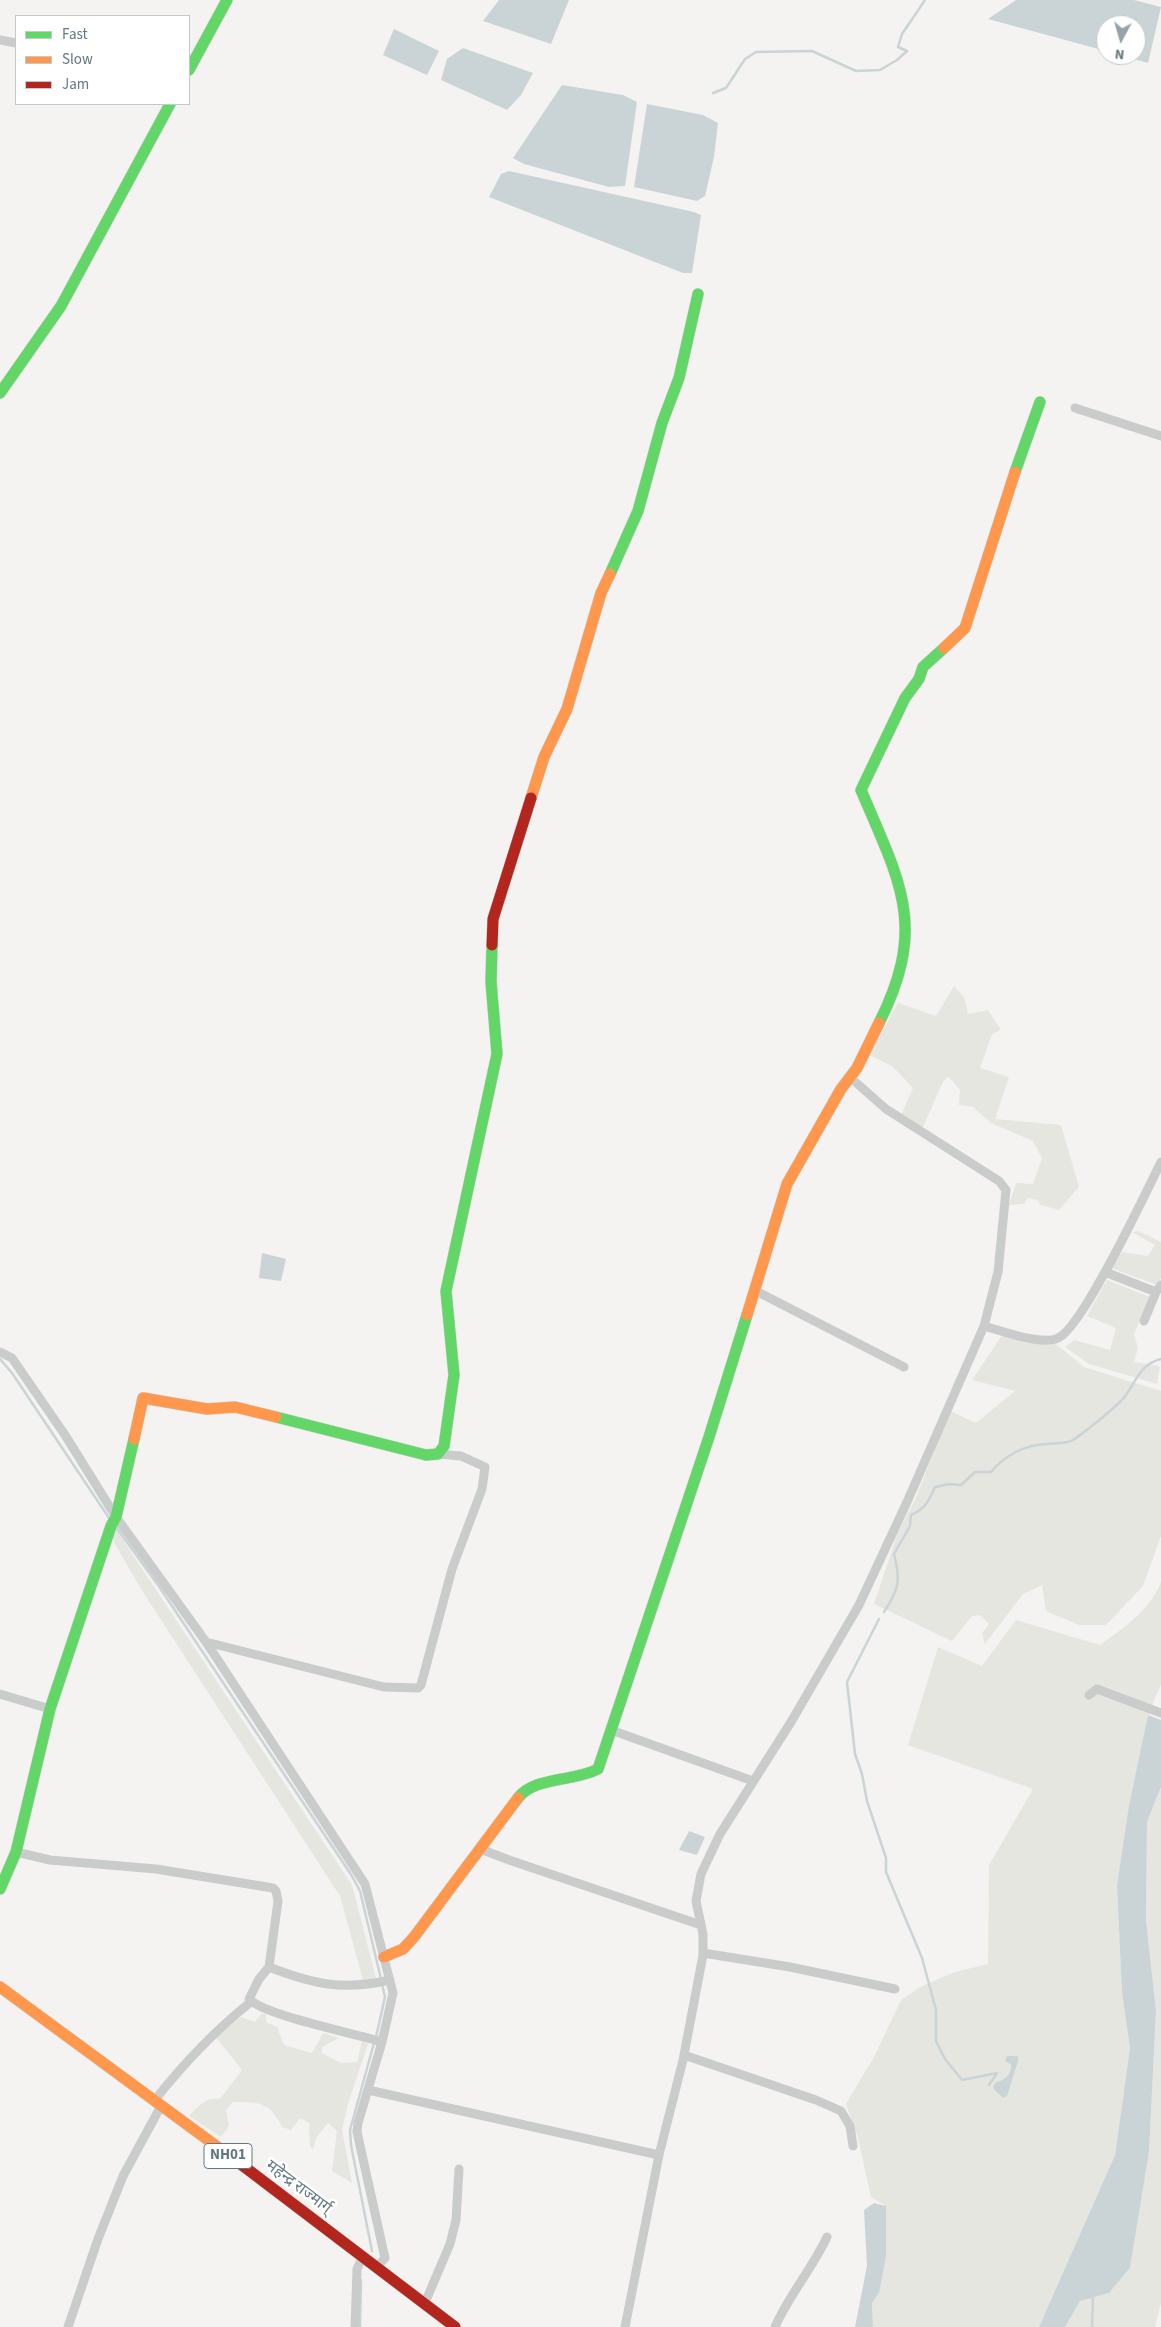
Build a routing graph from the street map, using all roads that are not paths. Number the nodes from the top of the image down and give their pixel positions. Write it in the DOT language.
graph roads {
  1 [pos="227,0"];
  2 [pos="0,40"];
  3 [pos="15,43"];
  4 [pos="190,68"];
  5 [pos="169,105"];
  6 [pos="698,294"];
  7 [pos="0,393"];
  8 [pos="1040,402"];
  9 [pos="1075,408"];
  10 [pos="1161,436"];
  11 [pos="852,1078"];
  12 [pos="1161,1162"];
  13 [pos="1104,1272"];
  14 [pos="1159,1288"];
  15 [pos="754,1290"];
  16 [pos="1144,1322"];
  17 [pos="984,1326"];
  18 [pos="0,1352"];
  19 [pos="904,1367"];
  20 [pos="438,1454"];
  21 [pos="113,1522"];
  22 [pos="206,1642"];
  23 [pos="0,1694"];
  24 [pos="1089,1695"];
  25 [pos="50,1709"];
  26 [pos="1161,1713"];
  27 [pos="611,1730"];
  28 [pos="753,1781"];
  29 [pos="480,1849"];
  30 [pos="16,1852"];
  31 [pos="0,1889"];
  32 [pos="701,1925"];
  33 [pos="703,1953"];
  34 [pos="384,1958"];
  35 [pos="269,1967"];
  36 [pos="390,1980"];
  37 [pos="0,1987"];
  38 [pos="895,1989"];
  39 [pos="252,2001"];
  40 [pos="382,2042"];
  41 [pos="684,2055"];
  42 [pos="368,2090"];
  43 [pos="157,2103"];
  44 [pos="853,2146"];
  45 [pos="659,2155"];
  46 [pos="459,2169"];
  47 [pos="827,2237"];
  48 [pos="362,2258"];
  49 [pos="376,2268"];
  50 [pos="424,2305"];
  51 [pos="68,2327"];
  52 [pos="355,2327"];
  53 [pos="454,2327"];
  54 [pos="625,2327"];
  55 [pos="775,2327"];
  1 -- 4 [label="main road"];
  2 -- 3 [label="street"];
  5 -- 7 [label="main road"];
  6 -- 20 [label="main road"];
  8 -- 11 [label="main road"];
  9 -- 10 [label="street"];
  11 -- 15 [label="main road"];
  11 -- 17 [label="street"];
  12 -- 13 [label="street"];
  13 -- 14 [label="street"];
  13 -- 17 [label="street"];
  14 -- 16 [label="street"];
  15 -- 19 [label="street"];
  15 -- 27 [label="main road"];
  17 -- 28 [label="street"];
  18 -- 21 [label="street"];
  20 -- 21 [label="main road"];
  20 -- 22 [label="street"];
  21 -- 22 [label="street"];
  21 -- 25 [label="main road"];
  22 -- 34 [label="street"];
  23 -- 25 [label="street"];
  24 -- 26 [label="street"];
  25 -- 30 [label="main road"];
  27 -- 28 [label="street"];
  27 -- 29 [label="main road"];
  28 -- 32 [label="street"];
  29 -- 32 [label="street"];
  29 -- 34 [label="main road"];
  30 -- 31 [label="main road"];
  30 -- 35 [label="street"];
  32 -- 33 [label="street"];
  33 -- 38 [label="street"];
  33 -- 41 [label="street"];
  34 -- 36 [label="street"];
  35 -- 36 [label="street"];
  35 -- 39 [label="street"];
  36 -- 40 [label="street"];
  37 -- 43 [label="main road, महेन्द्र राज्मार्ग् / NH01"];
  39 -- 40 [label="street"];
  39 -- 43 [label="street"];
  40 -- 42 [label="street"];
  41 -- 44 [label="street"];
  41 -- 45 [label="street"];
  42 -- 45 [label="street"];
  42 -- 49 [label="street"];
  43 -- 48 [label="main road, महेन्द्र राज्मार्ग् / NH01"];
  43 -- 51 [label="street"];
  45 -- 54 [label="street"];
  46 -- 50 [label="street"];
  47 -- 55 [label="street"];
  48 -- 49 [label="main road, महेन्द्र राज्मार्ग् / NH01"];
  48 -- 52 [label="street"];
  49 -- 50 [label="main road, महेन्द्र राज्मार्ग् / NH01"];
  50 -- 53 [label="main road, महेन्द्र राज्मार्ग् / NH01"];
}
